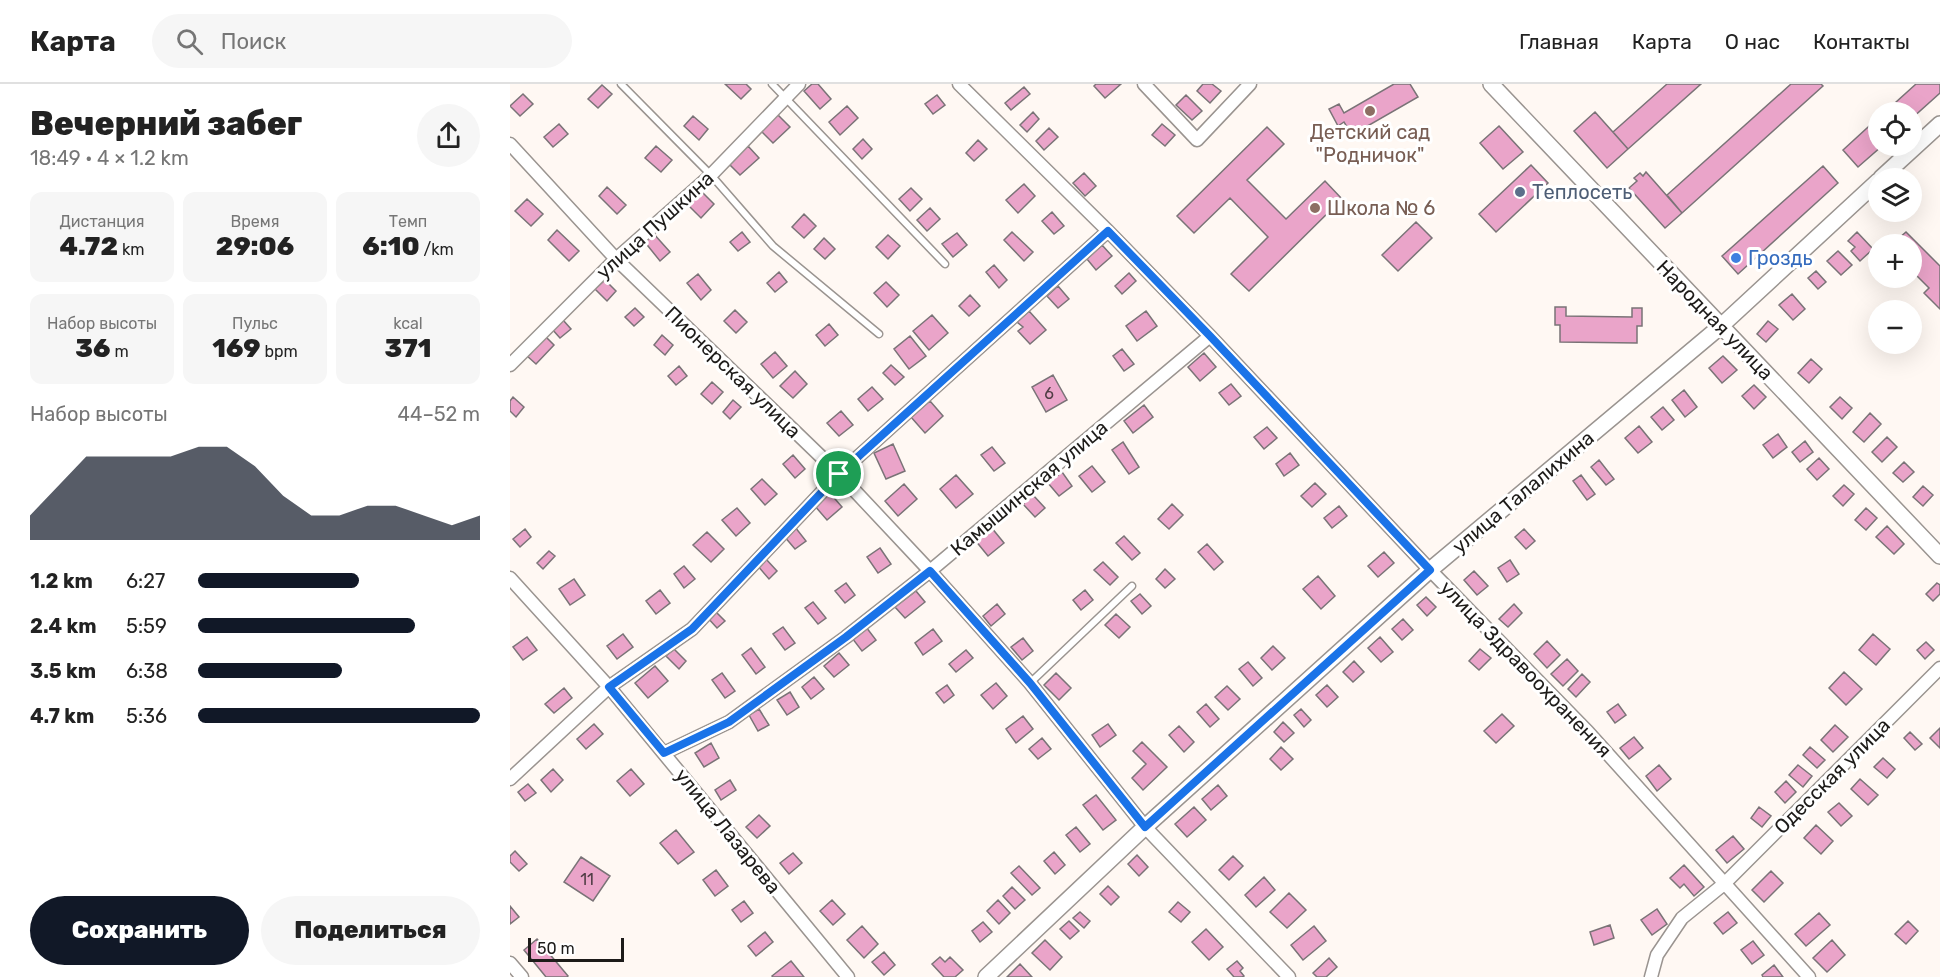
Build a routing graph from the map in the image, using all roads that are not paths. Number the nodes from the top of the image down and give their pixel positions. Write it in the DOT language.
graph roads {
  1 [pos="621,84"];
  2 [pos="772,84"];
  3 [pos="799,84"];
  4 [pos="959,84"];
  5 [pos="1144,84"];
  6 [pos="1250,84"];
  7 [pos="1491,84"];
  8 [pos="784,99"];
  9 [pos="1940,124"];
  10 [pos="510,144"];
  11 [pos="1893,168"];
  12 [pos="711,175"];
  13 [pos="1868,191"];
  14 [pos="1108,231"];
  15 [pos="616,259"];
  16 [pos="945,264"];
  17 [pos="1721,326"];
  18 [pos="879,334"];
  19 [pos="1210,336"];
  20 [pos="512,359"];
  21 [pos="839,474"];
  22 [pos="1940,556"];
  23 [pos="1430,570"];
  24 [pos="930,571"];
  25 [pos="510,578"];
  26 [pos="1132,586"];
  27 [pos="1940,668"];
  28 [pos="1030,683"];
  29 [pos="609,687"];
  30 [pos="664,753"];
  31 [pos="510,779"];
  32 [pos="1145,827"];
  33 [pos="1724,884"];
  34 [pos="510,963"];
  35 [pos="522,977"];
  36 [pos="848,977"];
  37 [pos="986,977"];
  38 [pos="1289,977"];
  39 [pos="1651,977"];
  40 [pos="1809,977"];
  1 -- 12 [label="lane"];
  2 -- 8 [label="lane"];
  3 -- 8 [label="street, улица Пушкина"];
  4 -- 14 [label="street, улица Здравоохранения"];
  5 -- 6 [label="street"];
  7 -- 17 [label="street, Народная улица"];
  8 -- 12 [label="street, улица Пушкина"];
  8 -- 16 [label="lane"];
  9 -- 11 [label="street, улица Талалихина"];
  10 -- 15 [label="street, Пионерская улица"];
  12 -- 15 [label="street, улица Пушкина"];
  12 -- 18 [label="lane"];
  13 -- 17 [label="street, улица Талалихина"];
  14 -- 19 [label="street, улица Здравоохранения"];
  14 -- 21 [label="street"];
  15 -- 20 [label="street, улица Пушкина"];
  15 -- 21 [label="street, Пионерская улица"];
  17 -- 22 [label="street, Народная улица"];
  17 -- 23 [label="street, улица Талалихина"];
  19 -- 23 [label="street, улица Здравоохранения"];
  19 -- 24 [label="street, Камышинская улица"];
  21 -- 24 [label="street, Пионерская улица"];
  21 -- 29 [label="street"];
  23 -- 32 [label="street, улица Талалихина"];
  23 -- 33 [label="street, улица Здравоохранения"];
  24 -- 28 [label="street, Пионерская улица"];
  24 -- 30 [label="street, Камышинская улица"];
  25 -- 29 [label="street, улица Лазарева"];
  26 -- 28 [label="lane"];
  27 -- 33 [label="street, Одесская улица"];
  28 -- 32 [label="street, Пионерская улица"];
  29 -- 30 [label="street, улица Лазарева"];
  29 -- 31 [label="street"];
  30 -- 36 [label="street, улица Лазарева"];
  32 -- 37 [label="street, улица Талалихина"];
  32 -- 38 [label="street, Пионерская улица"];
  33 -- 39 [label="street, Одесская улица"];
  33 -- 40 [label="street, улица Здравоохранения"];
  34 -- 35 [label="street"];
}
